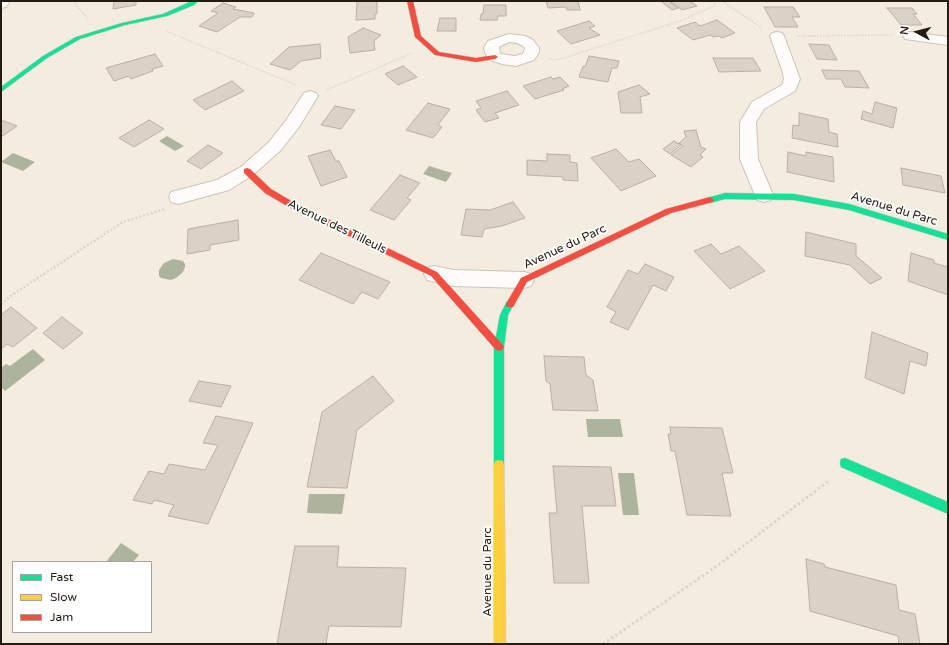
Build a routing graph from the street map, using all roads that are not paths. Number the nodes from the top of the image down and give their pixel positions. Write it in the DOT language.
graph roads {
  1 [pos="3,1"];
  2 [pos="194,1"];
  3 [pos="410,1"];
  4 [pos="1,4"];
  5 [pos="777,36"];
  6 [pos="910,36"];
  7 [pos="948,41"];
  8 [pos="496,57"];
  9 [pos="1,90"];
  10 [pos="310,96"];
  11 [pos="246,171"];
  12 [pos="764,195"];
  13 [pos="182,197"];
  14 [pos="948,237"];
  15 [pos="434,274"];
  16 [pos="524,280"];
  17 [pos="499,348"];
  18 [pos="845,463"];
  19 [pos="948,508"];
  20 [pos="500,644"];
  1 -- 4 [label="street"];
  2 -- 9 [label="street"];
  3 -- 8 [label="street"];
  5 -- 12 [label="street"];
  6 -- 7 [label="street"];
  10 -- 11 [label="street"];
  11 -- 13 [label="street"];
  11 -- 15 [label="street, Avenue des Tilleuls"];
  12 -- 14 [label="street, Avenue du Parc"];
  12 -- 16 [label="street, Avenue du Parc"];
  15 -- 16 [label="street, Avenue des Tilleuls"];
  15 -- 17 [label="street, Avenue des Tilleuls"];
  16 -- 17 [label="street, Avenue du Parc"];
  17 -- 20 [label="street, Avenue du Parc"];
  18 -- 19 [label="street"];
}
